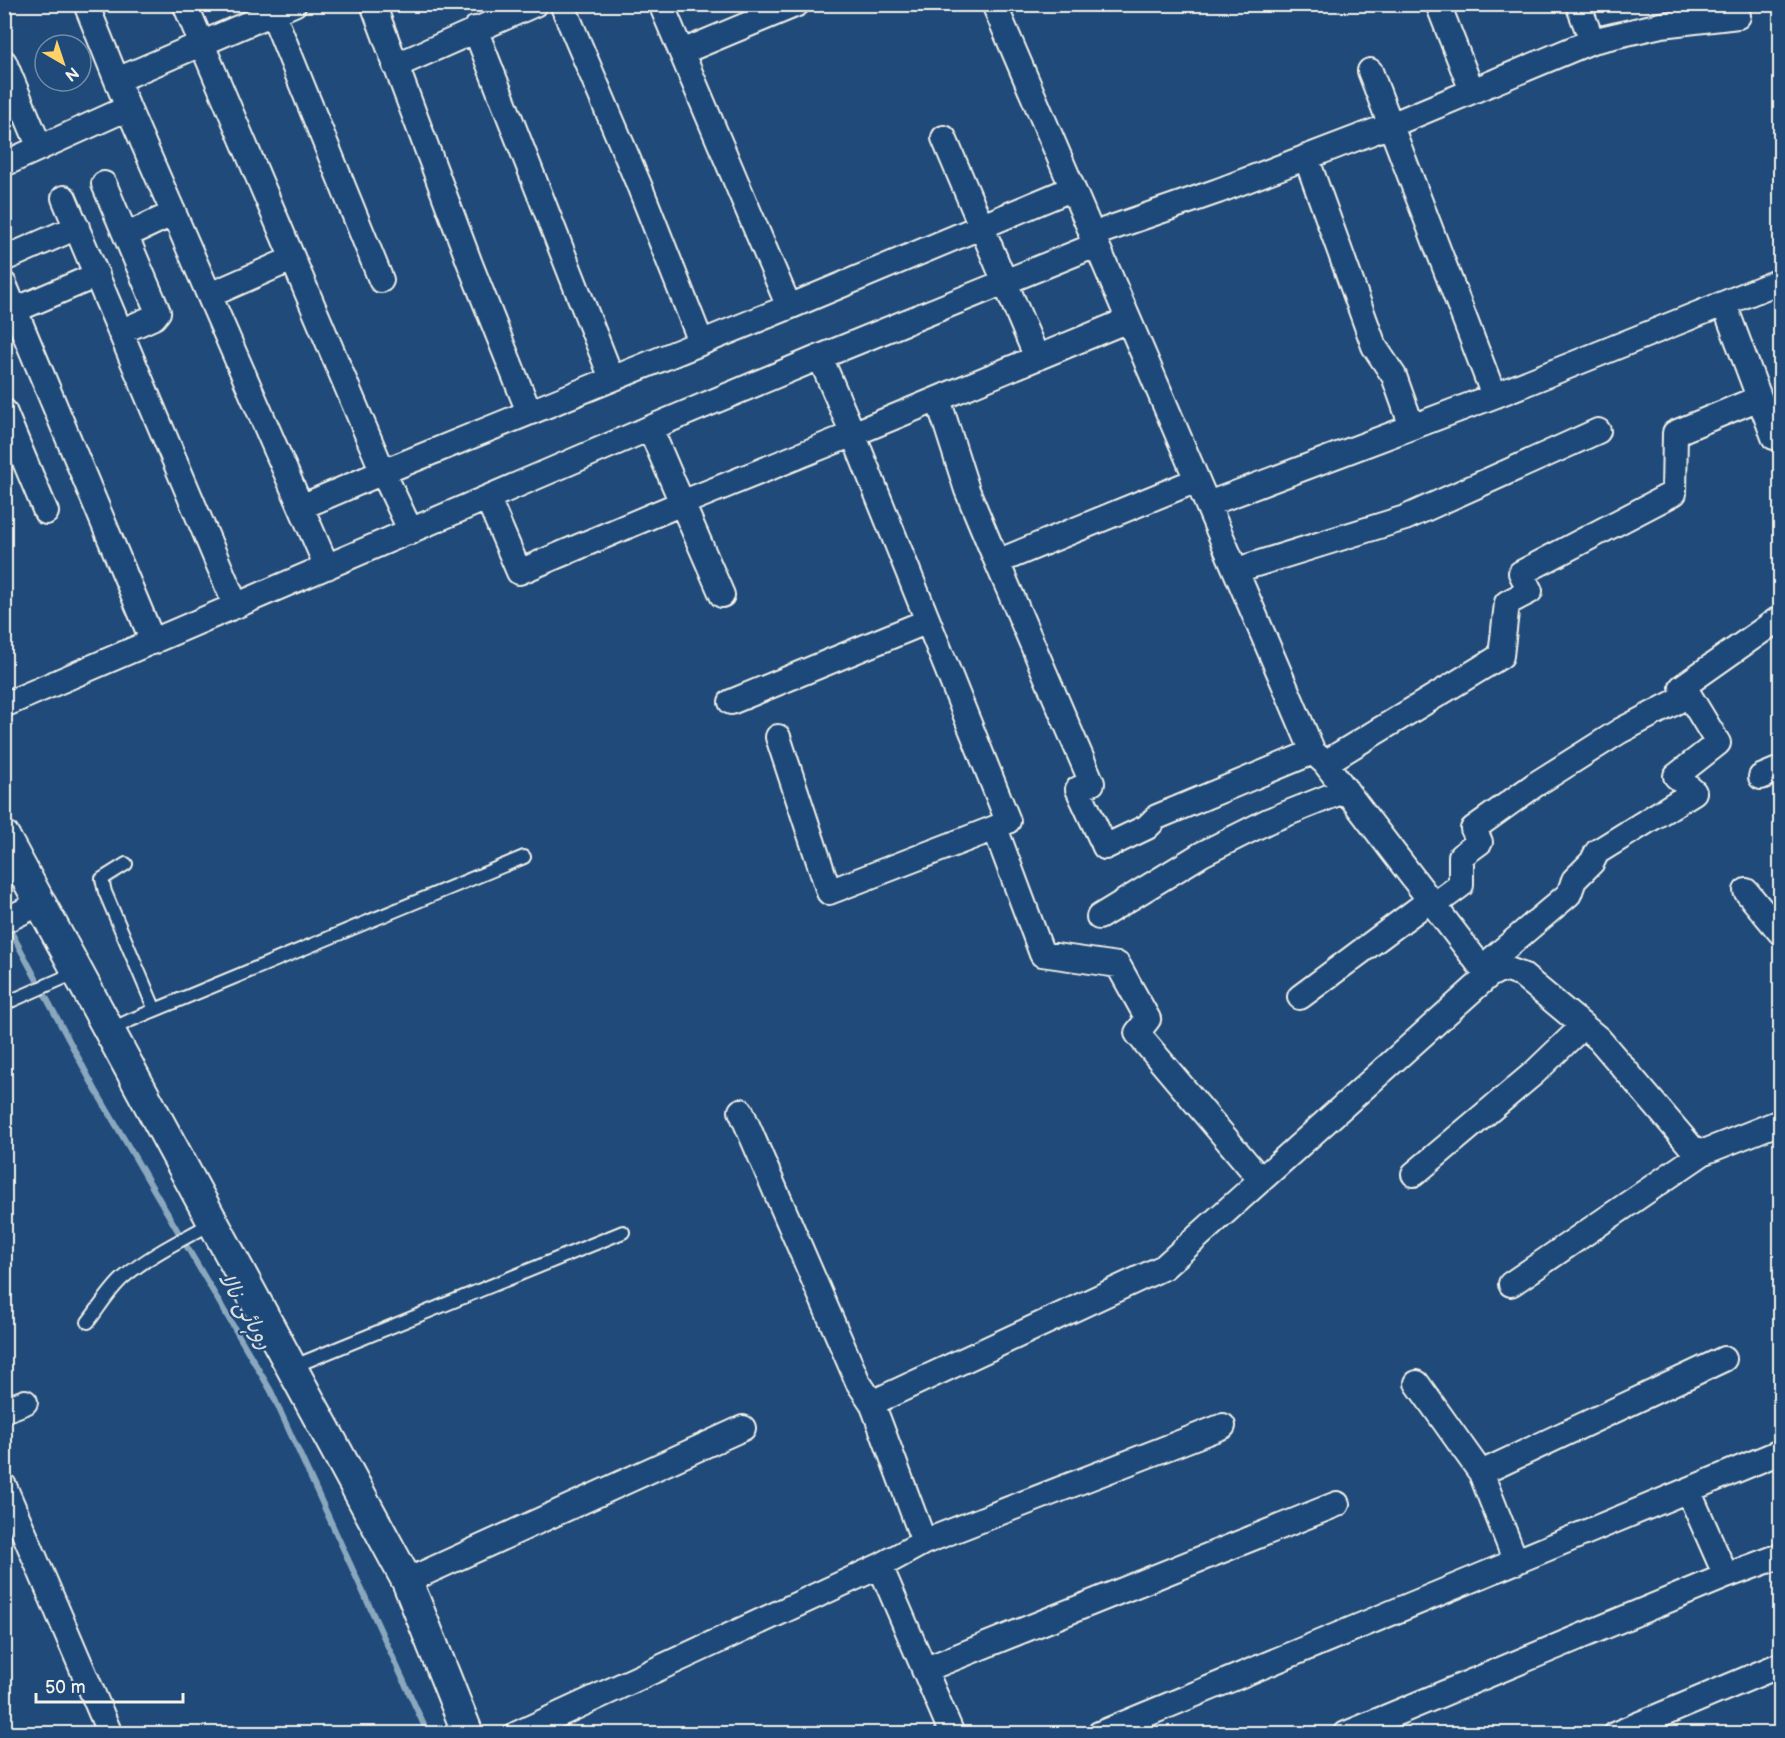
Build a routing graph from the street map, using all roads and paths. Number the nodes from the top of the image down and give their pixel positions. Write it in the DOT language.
graph roads {
  1 [pos="86,4"];
  2 [pos="185,4"];
  3 [pos="373,4"];
  4 [pos="535,4"];
  5 [pos="562,4"];
  6 [pos="661,4"];
  7 [pos="797,4"];
  8 [pos="994,4"];
  9 [pos="1438,4"];
  10 [pos="1578,4"];
  11 [pos="279,7"];
  12 [pos="1738,16"];
  13 [pos="476,29"];
  14 [pos="1592,41"];
  15 [pos="201,43"];
  16 [pos="682,52"];
  17 [pos="4,62"];
  18 [pos="395,66"];
  19 [pos="1370,71"];
  20 [pos="117,80"];
  21 [pos="1472,91"];
  22 [pos="129,108"];
  23 [pos="1391,125"];
  24 [pos="944,138"];
  25 [pos="40,148"];
  26 [pos="1306,157"];
  27 [pos="4,164"];
  28 [pos="104,184"];
  29 [pos="1071,189"];
  30 [pos="64,198"];
  31 [pos="174,213"];
  32 [pos="981,226"];
  33 [pos="77,227"];
  34 [pos="127,235"];
  35 [pos="1093,240"];
  36 [pos="4,259"];
  37 [pos="292,259"];
  38 [pos="97,275"];
  39 [pos="381,280"];
  40 [pos="1780,281"];
  41 [pos="1005,282"];
  42 [pos="4,284"];
  43 [pos="210,295"];
  44 [pos="1724,304"];
  45 [pos="789,307"];
  46 [pos="15,310"];
  47 [pos="1128,320"];
  48 [pos="120,332"];
  49 [pos="701,342"];
  50 [pos="820,357"];
  51 [pos="1037,358"];
  52 [pos="612,379"];
  53 [pos="1494,396"];
  54 [pos="1759,398"];
  55 [pos="938,399"];
  56 [pos="4,411"];
  57 [pos="529,412"];
  58 [pos="1412,427"];
  59 [pos="650,428"];
  60 [pos="1598,431"];
  61 [pos="853,434"];
  62 [pos="1780,435"];
  63 [pos="383,472"];
  64 [pos="1197,480"];
  65 [pos="488,499"];
  66 [pos="682,503"];
  67 [pos="1208,504"];
  68 [pos="301,507"];
  69 [pos="46,512"];
  70 [pos="411,532"];
  71 [pos="997,562"];
  72 [pos="327,567"];
  73 [pos="1237,570"];
  74 [pos="722,595"];
  75 [pos="236,606"];
  76 [pos="1780,618"];
  77 [pos="928,621"];
  78 [pos="153,642"];
  79 [pos="1689,695"];
  80 [pos="731,702"];
  81 [pos="4,705"];
  82 [pos="778,737"];
  83 [pos="1319,757"];
  84 [pos="1346,790"];
  85 [pos="995,828"];
  86 [pos="4,836"];
  87 [pos="524,857"];
  88 [pos="126,864"];
  89 [pos="1746,891"];
  90 [pos="1432,902"];
  91 [pos="23,912"];
  92 [pos="1099,917"];
  93 [pos="1780,932"];
  94 [pos="1485,972"];
  95 [pos="73,974"];
  96 [pos="1300,997"];
  97 [pos="4,1004"];
  98 [pos="155,1010"];
  99 [pos="1583,1026"];
  100 [pos="110,1030"];
  101 [pos="741,1111"];
  102 [pos="1780,1122"];
  103 [pos="1704,1152"];
  104 [pos="1414,1174"];
  105 [pos="1261,1180"];
  106 [pos="209,1225"];
  107 [pos="623,1232"];
  108 [pos="1511,1284"];
  109 [pos="88,1322"];
  110 [pos="1724,1359"];
  111 [pos="292,1367"];
  112 [pos="1418,1383"];
  113 [pos="872,1403"];
  114 [pos="1223,1426"];
  115 [pos="743,1428"];
  116 [pos="1780,1452"];
  117 [pos="1481,1473"];
  118 [pos="4,1486"];
  119 [pos="1688,1490"];
  120 [pos="1338,1504"];
  121 [pos="11,1524"];
  122 [pos="924,1542"];
  123 [pos="1780,1556"];
  124 [pos="1516,1562"];
  125 [pos="880,1566"];
  126 [pos="1726,1576"];
  127 [pos="407,1581"];
  128 [pos="1780,1665"];
  129 [pos="924,1670"];
  130 [pos="110,1734"];
  131 [pos="468,1734"];
  132 [pos="518,1734"];
  133 [pos="951,1734"];
  134 [pos="1099,1734"];
  135 [pos="1346,1734"];
  136 [pos="1616,1734"];
  1 -- 20 [label="street"];
  2 -- 15 [label="street"];
  3 -- 18 [label="street"];
  4 -- 13 [label="street"];
  5 -- 49 [label="street"];
  6 -- 16 [label="street"];
  7 -- 16 [label="street"];
  8 -- 29 [label="street"];
  9 -- 21 [label="street"];
  10 -- 14 [label="street"];
  11 -- 15 [label="street"];
  11 -- 39 [label="street"];
  12 -- 14 [label="street"];
  13 -- 18 [label="street"];
  13 -- 52 [label="street"];
  14 -- 21 [label="street"];
  15 -- 20 [label="street"];
  15 -- 37 [label="street"];
  16 -- 45 [label="street"];
  17 -- 25 [label="street"];
  18 -- 57 [label="street"];
  19 -- 23 [label="street"];
  20 -- 22 [label="street"];
  21 -- 23 [label="street"];
  22 -- 25 [label="street"];
  22 -- 31 [label="street"];
  23 -- 26 [label="street"];
  23 -- 53 [label="street"];
  24 -- 32 [label="street"];
  25 -- 27 [label="street"];
  26 -- 35 [label="street"];
  26 -- 58 [label="street"];
  28 -- 34 [label="street"];
  29 -- 32 [label="street"];
  29 -- 35 [label="street"];
  30 -- 33 [label="street"];
  31 -- 34 [label="street"];
  31 -- 43 [label="street"];
  32 -- 41 [label="street"];
  32 -- 45 [label="street"];
  33 -- 36 [label="street"];
  33 -- 38 [label="street"];
  34 -- 48 [label="street"];
  35 -- 41 [label="street"];
  35 -- 47 [label="street"];
  37 -- 43 [label="street"];
  37 -- 63 [label="street"];
  38 -- 46 [label="street"];
  38 -- 48 [label="street"];
  40 -- 44 [label="street"];
  41 -- 50 [label="street"];
  41 -- 51 [label="street"];
  42 -- 46 [label="street"];
  43 -- 68 [label="street"];
  44 -- 53 [label="street"];
  44 -- 54 [label="street"];
  45 -- 49 [label="street"];
  46 -- 78 [label="street"];
  47 -- 51 [label="street"];
  47 -- 64 [label="street"];
  48 -- 75 [label="street"];
  49 -- 52 [label="street"];
  50 -- 59 [label="street"];
  50 -- 61 [label="street"];
  51 -- 55 [label="street"];
  52 -- 57 [label="street"];
  53 -- 58 [label="street"];
  54 -- 62 [label="street"];
  54 -- 83 [label="street"];
  55 -- 61 [label="street"];
  55 -- 71 [label="street"];
  56 -- 69 [label="street"];
  57 -- 63 [label="street"];
  58 -- 67 [label="street"];
  59 -- 65 [label="street"];
  59 -- 66 [label="street"];
  60 -- 73 [label="street"];
  61 -- 66 [label="street"];
  61 -- 77 [label="street"];
  63 -- 68 [label="street"];
  63 -- 70 [label="street"];
  64 -- 67 [label="street"];
  64 -- 71 [label="street"];
  65 -- 66 [label="street"];
  65 -- 70 [label="street"];
  66 -- 74 [label="street"];
  67 -- 73 [label="street"];
  68 -- 72 [label="street"];
  70 -- 72 [label="street"];
  71 -- 83 [label="street"];
  72 -- 75 [label="street"];
  73 -- 83 [label="street"];
  75 -- 78 [label="street"];
  76 -- 79 [label="street"];
  77 -- 80 [label="street"];
  77 -- 85 [label="street"];
  78 -- 81 [label="street"];
  79 -- 90 [label="street"];
  79 -- 94 [label="street"];
  82 -- 85 [label="street"];
  83 -- 84 [label="street"];
  84 -- 90 [label="street"];
  84 -- 92 [label="street"];
  85 -- 105 [label="street"];
  86 -- 91 [label="street"];
  87 -- 98 [label="lane"];
  88 -- 98 [label="lane"];
  89 -- 93 [label="street"];
  90 -- 94 [label="street"];
  90 -- 96 [label="street"];
  91 -- 95 [label="street"];
  94 -- 99 [label="street"];
  94 -- 105 [label="street"];
  95 -- 97 [label="lane"];
  95 -- 100 [label="street"];
  98 -- 100 [label="lane"];
  99 -- 103 [label="street"];
  99 -- 104 [label="street"];
  100 -- 106 [label="street"];
  101 -- 113 [label="street"];
  102 -- 103 [label="street"];
  103 -- 108 [label="street"];
  105 -- 113 [label="street"];
  106 -- 109 [label="lane"];
  106 -- 111 [label="street"];
  107 -- 111 [label="lane"];
  110 -- 117 [label="street"];
  111 -- 127 [label="street"];
  112 -- 117 [label="street"];
  113 -- 122 [label="street"];
  114 -- 122 [label="street"];
  115 -- 127 [label="street"];
  116 -- 119 [label="street"];
  117 -- 124 [label="street"];
  118 -- 121 [label="street"];
  119 -- 124 [label="street"];
  119 -- 126 [label="street"];
  120 -- 129 [label="street"];
  121 -- 130 [label="street"];
  122 -- 125 [label="street"];
  123 -- 126 [label="street"];
  124 -- 134 [label="street"];
  125 -- 129 [label="street"];
  125 -- 132 [label="street"];
  126 -- 135 [label="street"];
  127 -- 131 [label="street"];
  128 -- 136 [label="street"];
  129 -- 133 [label="street"];
}
